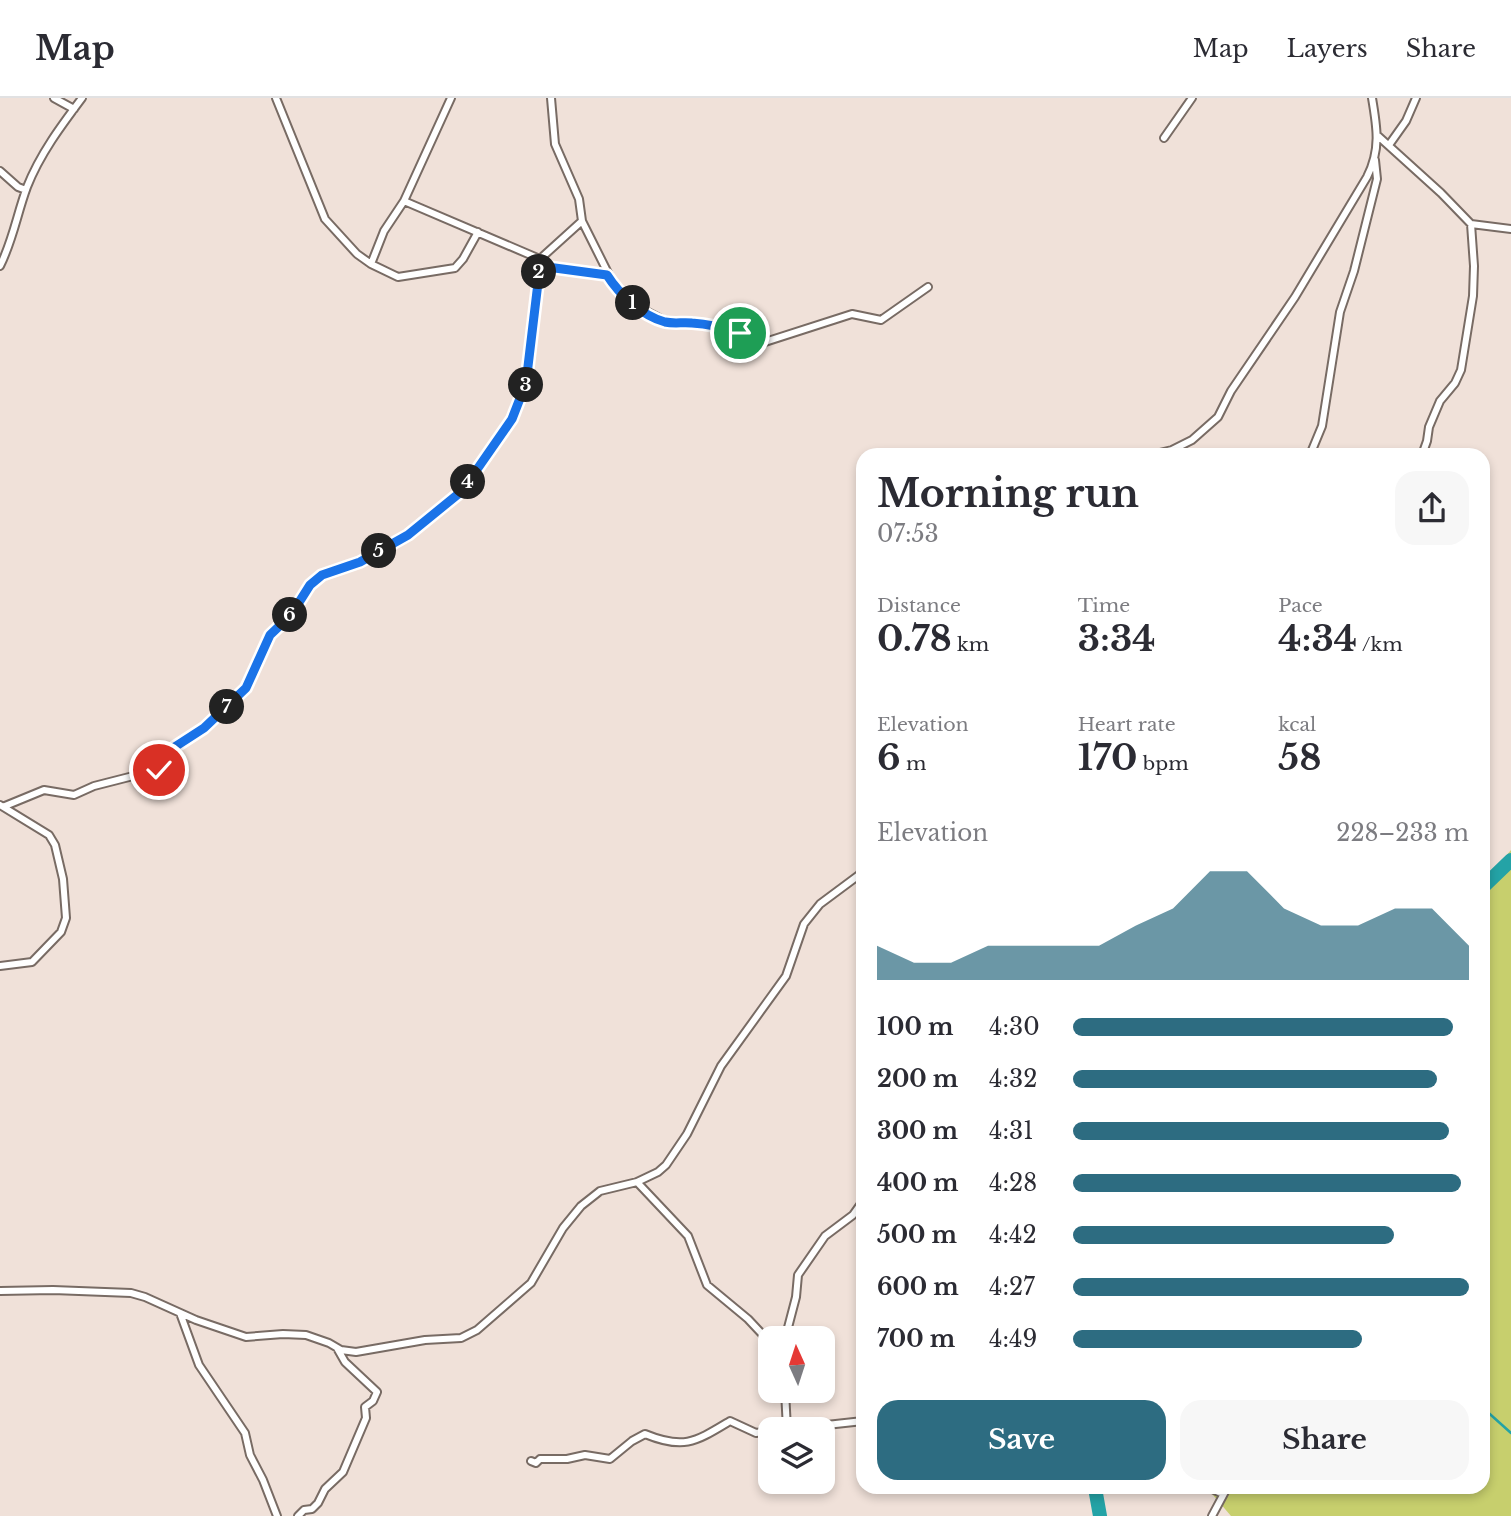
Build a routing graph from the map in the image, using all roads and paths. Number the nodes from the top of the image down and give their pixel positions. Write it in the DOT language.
graph roads {
  1 [pos="54,98"];
  2 [pos="82,98"];
  3 [pos="276,98"];
  4 [pos="450,98"];
  5 [pos="551,98"];
  6 [pos="1192,98"];
  7 [pos="1372,98"];
  8 [pos="1416,98"];
  9 [pos="74,109"];
  10 [pos="1378,136"];
  11 [pos="1164,138"];
  12 [pos="1389,145"];
  13 [pos="1375,160"];
  14 [pos="0,171"];
  15 [pos="26,190"];
  16 [pos="404,201"];
  17 [pos="582,222"];
  18 [pos="1471,224"];
  19 [pos="1511,229"];
  20 [pos="478,233"];
  21 [pos="3,255"];
  22 [pos="540,263"];
  23 [pos="371,264"];
  24 [pos="0,266"];
  25 [pos="607,275"];
  26 [pos="928,288"];
  27 [pos="1176,448"];
  28 [pos="1313,448"];
  29 [pos="1424,448"];
  30 [pos="3,805"];
  31 [pos="856,877"];
  32 [pos="0,966"];
  33 [pos="637,1182"];
  34 [pos="856,1211"];
  35 [pos="0,1291"];
  36 [pos="180,1313"];
  37 [pos="788,1326"];
  38 [pos="758,1330"];
  39 [pos="336,1347"];
  40 [pos="856,1422"];
  41 [pos="835,1424"];
  42 [pos="758,1433"];
  43 [pos="531,1461"];
  44 [pos="1223,1494"];
  45 [pos="277,1516"];
  46 [pos="298,1516"];
  47 [pos="1212,1516"];
  1 -- 9 [label="street"];
  2 -- 9 [label="street"];
  3 -- 23 [label="street"];
  4 -- 16 [label="street"];
  5 -- 17 [label="street"];
  6 -- 11 [label="street"];
  7 -- 10 [label="street"];
  8 -- 12 [label="street"];
  9 -- 15 [label="street"];
  10 -- 12 [label="street"];
  10 -- 13 [label="street"];
  12 -- 18 [label="street"];
  13 -- 27 [label="street"];
  13 -- 28 [label="street"];
  14 -- 15 [label="street"];
  15 -- 21 [label="street"];
  16 -- 20 [label="street"];
  16 -- 23 [label="street"];
  17 -- 22 [label="street"];
  17 -- 25 [label="street"];
  18 -- 19 [label="street"];
  18 -- 29 [label="street"];
  20 -- 22 [label="street"];
  20 -- 23 [label="street"];
  21 -- 24 [label="street"];
  22 -- 25 [label="street"];
  22 -- 30 [label="street"];
  25 -- 26 [label="street"];
  30 -- 32 [label="street"];
  31 -- 33 [label="street"];
  33 -- 38 [label="street"];
  33 -- 39 [label="street"];
  34 -- 37 [label="street"];
  35 -- 36 [label="street"];
  36 -- 39 [label="street"];
  36 -- 45 [label="street"];
  39 -- 46 [label="street"];
  40 -- 41 [label="street"];
  42 -- 43 [label="street"];
  44 -- 47 [label="street"];
}
